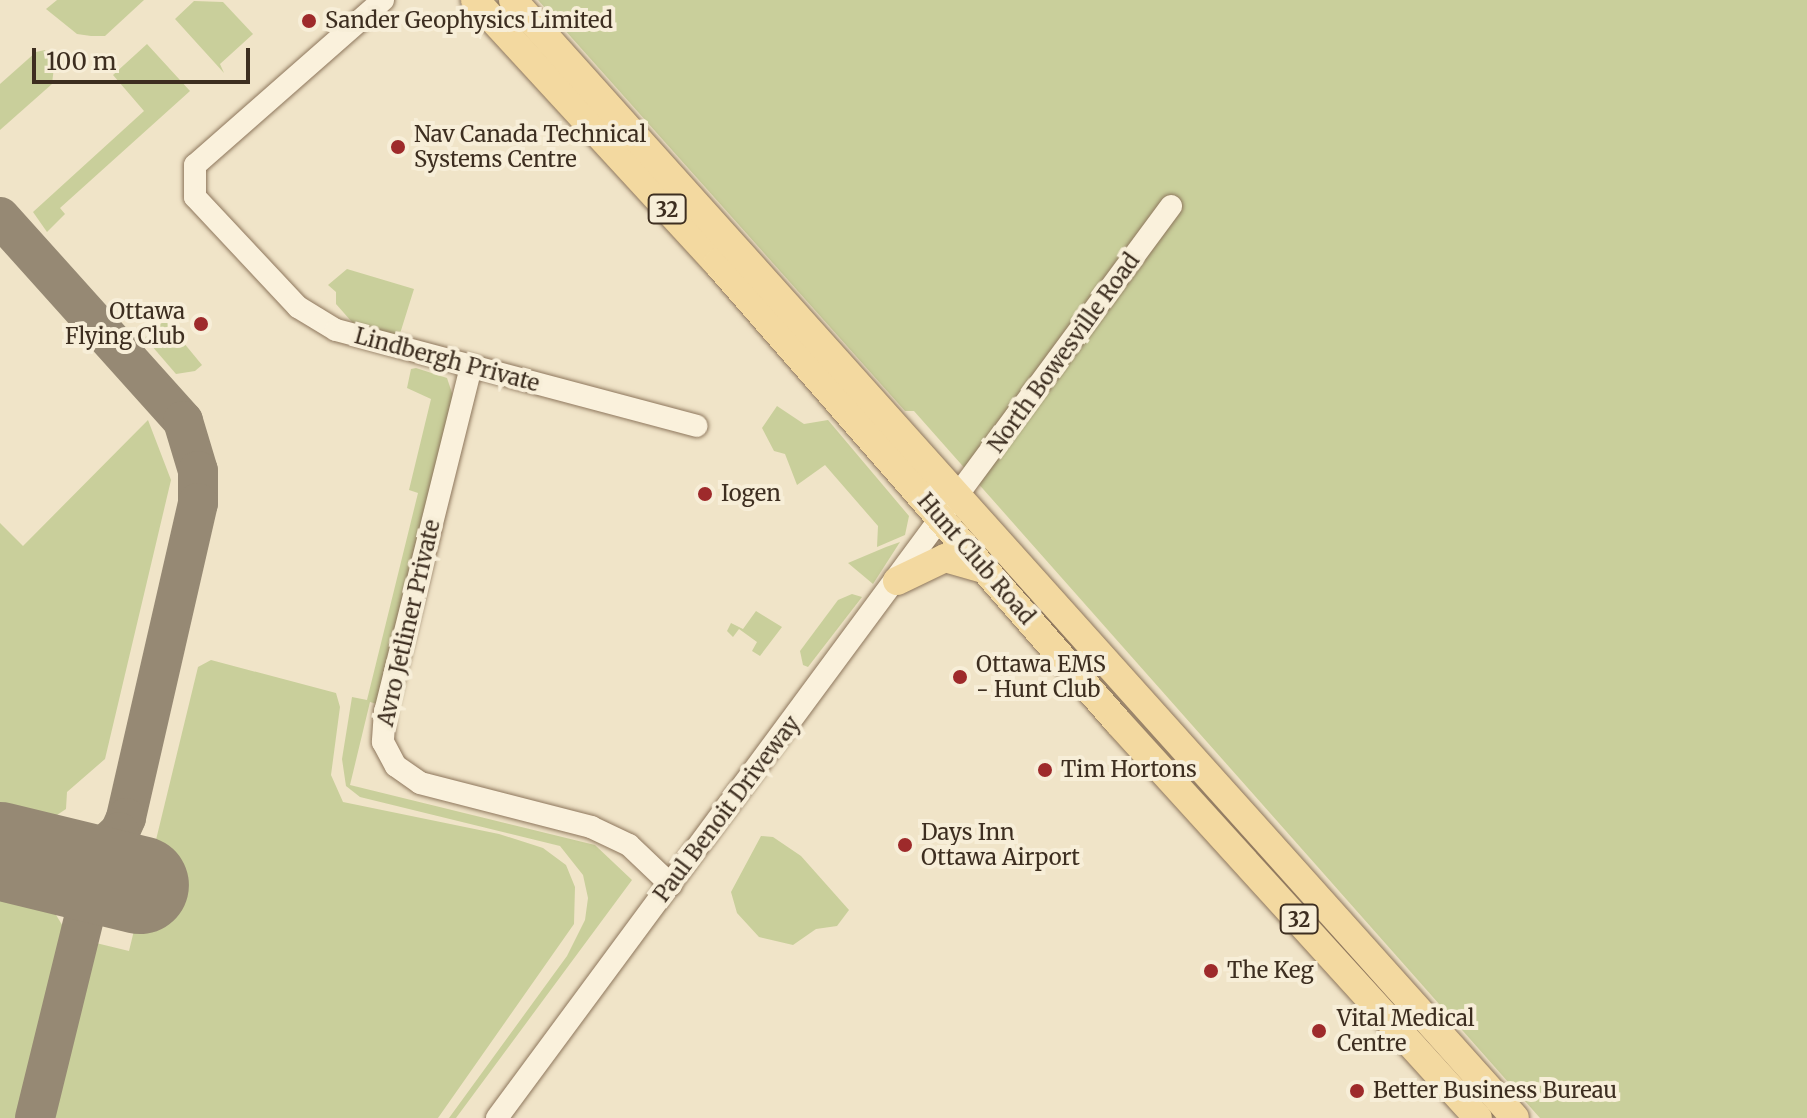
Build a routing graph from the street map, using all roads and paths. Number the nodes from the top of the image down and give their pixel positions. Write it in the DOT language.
graph roads {
  1 [pos="383,0"];
  2 [pos="475,0"];
  3 [pos="513,0"];
  4 [pos="1171,206"];
  5 [pos="471,367"];
  6 [pos="696,426"];
  7 [pos="950,510"];
  8 [pos="984,569"];
  9 [pos="897,581"];
  10 [pos="671,885"];
  11 [pos="1475,1109"];
  12 [pos="497,1118"];
  13 [pos="1515,1118"];
  1 -- 5 [label="street, Lindbergh Private"];
  2 -- 7 [label="main road, Hunt Club Road / 32"];
  3 -- 7 [label="main road, Hunt Club Road / 32"];
  4 -- 7 [label="street, North Bowesville Road"];
  5 -- 6 [label="street, Lindbergh Private"];
  5 -- 10 [label="street, Avro Jetliner Private"];
  7 -- 8 [label="main road, Hunt Club Road / 32"];
  7 -- 9 [label="street, Paul Benoit Driveway"];
  7 -- 11 [label="main road, Hunt Club Road / 32"];
  8 -- 9 [label="main road"];
  8 -- 11 [label="main road, Hunt Club Road / 32"];
  9 -- 10 [label="street, Paul Benoit Driveway"];
  10 -- 12 [label="street, Paul Benoit Driveway"];
  11 -- 13 [label="main road, Hunt Club Road / 32"];
}
